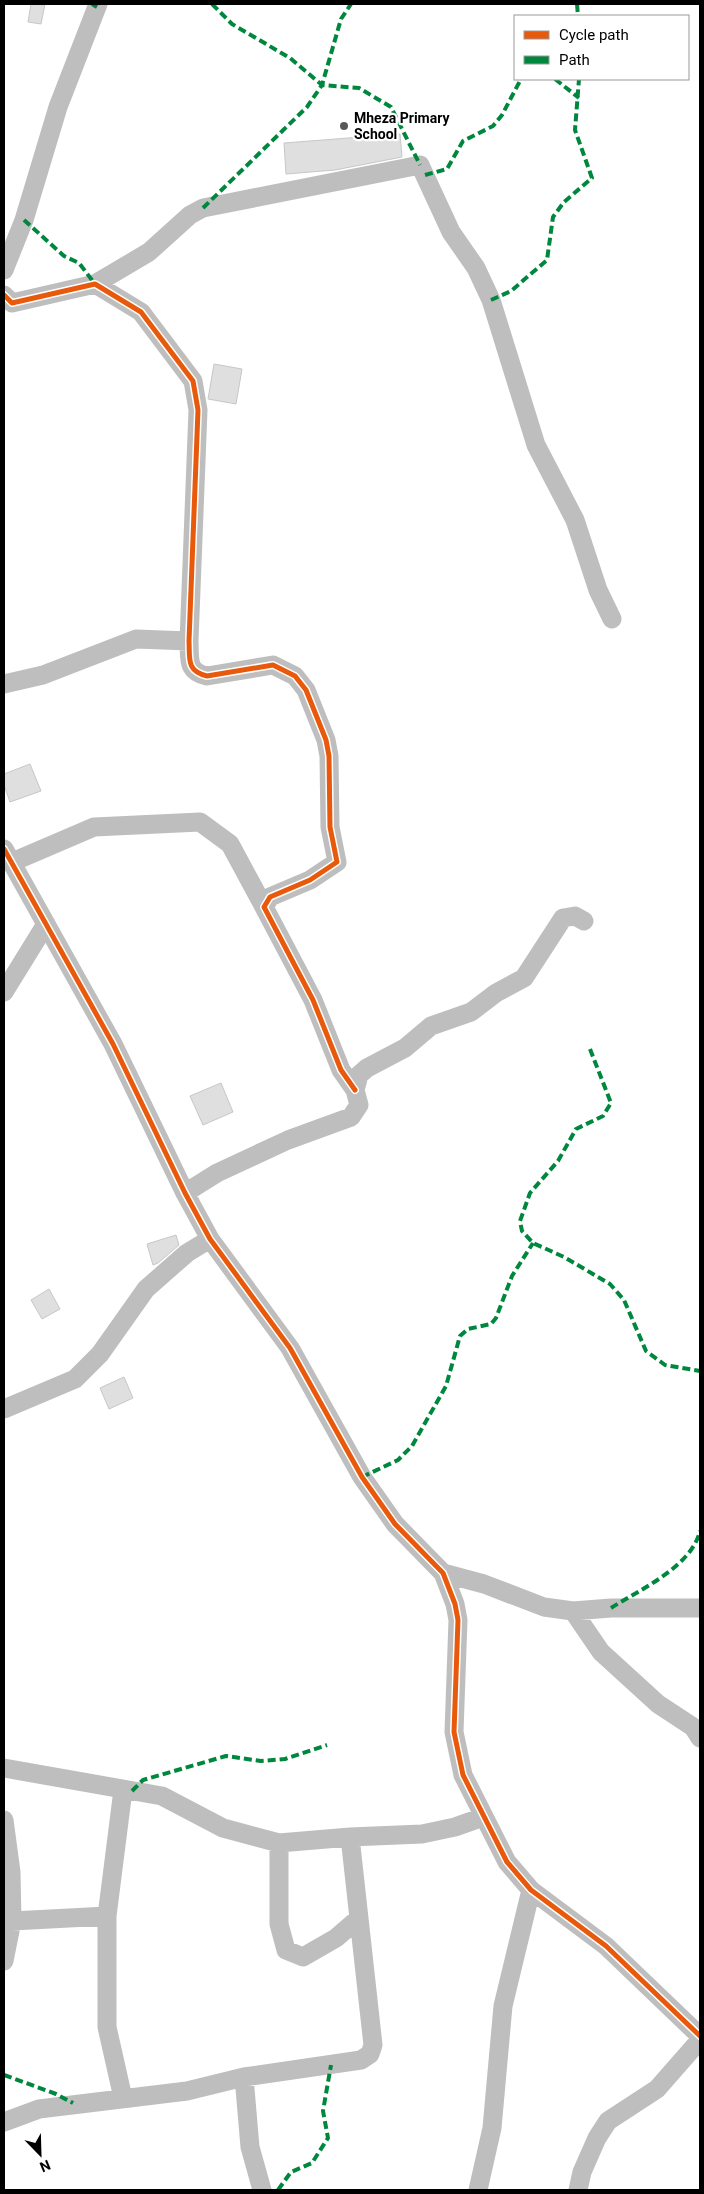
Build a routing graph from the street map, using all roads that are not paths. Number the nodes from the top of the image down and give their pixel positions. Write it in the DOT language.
graph roads {
  1 [pos="98,4"];
  2 [pos="4,270"];
  3 [pos="95,284"];
  4 [pos="7,303"];
  5 [pos="612,620"];
  6 [pos="189,641"];
  7 [pos="4,684"];
  8 [pos="7,856"];
  9 [pos="264,907"];
  10 [pos="584,921"];
  11 [pos="46,924"];
  12 [pos="4,992"];
  13 [pos="355,1090"];
  14 [pos="185,1193"];
  15 [pos="210,1239"];
  16 [pos="4,1409"];
  17 [pos="442,1573"];
  18 [pos="700,1608"];
  19 [pos="573,1611"];
  20 [pos="700,1738"];
  21 [pos="4,1768"];
  22 [pos="123,1790"];
  23 [pos="483,1817"];
  24 [pos="4,1820"];
  25 [pos="350,1837"];
  26 [pos="279,1843"];
  27 [pos="532,1890"];
  28 [pos="107,1916"];
  29 [pos="358,1920"];
  30 [pos="12,1921"];
  31 [pos="4,1961"];
  32 [pos="700,2036"];
  33 [pos="700,2040"];
  34 [pos="244,2077"];
  35 [pos="122,2098"];
  36 [pos="4,2122"];
  37 [pos="262,2190"];
  38 [pos="478,2190"];
  39 [pos="578,2190"];
  1 -- 2 [label="street"];
  3 -- 4 [label="street"];
  3 -- 5 [label="street"];
  3 -- 6 [label="street"];
  6 -- 7 [label="street"];
  6 -- 9 [label="street"];
  8 -- 9 [label="street"];
  8 -- 11 [label="street"];
  9 -- 13 [label="street"];
  10 -- 13 [label="street"];
  11 -- 12 [label="street"];
  11 -- 14 [label="street"];
  13 -- 14 [label="street"];
  14 -- 15 [label="street"];
  15 -- 16 [label="street"];
  15 -- 17 [label="street"];
  17 -- 19 [label="street"];
  17 -- 23 [label="street"];
  18 -- 19 [label="street"];
  19 -- 20 [label="street"];
  21 -- 22 [label="street"];
  22 -- 26 [label="street"];
  22 -- 28 [label="street"];
  23 -- 25 [label="street"];
  23 -- 27 [label="street"];
  24 -- 30 [label="street"];
  25 -- 26 [label="street"];
  25 -- 29 [label="street"];
  26 -- 29 [label="street"];
  27 -- 32 [label="street"];
  27 -- 38 [label="street"];
  28 -- 30 [label="street"];
  28 -- 35 [label="street"];
  29 -- 34 [label="street"];
  30 -- 31 [label="street"];
  33 -- 39 [label="street"];
  34 -- 35 [label="street"];
  34 -- 37 [label="street"];
  35 -- 36 [label="street"];
}
